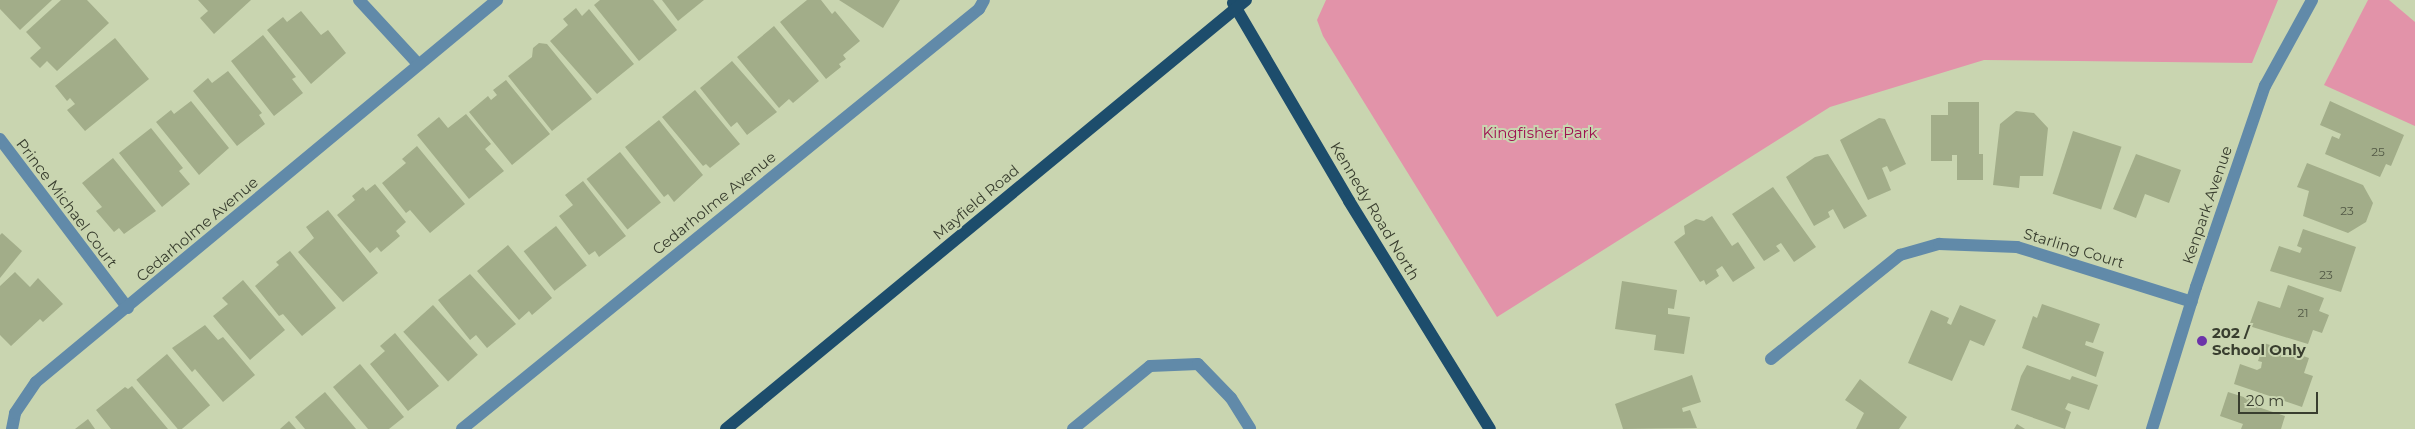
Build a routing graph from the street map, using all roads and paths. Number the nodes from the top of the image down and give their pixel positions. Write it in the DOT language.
graph roads {
  1 [pos="359,0"];
  2 [pos="498,0"];
  3 [pos="984,0"];
  4 [pos="1224,0"];
  5 [pos="1246,0"];
  6 [pos="2312,0"];
  7 [pos="1234,4"];
  8 [pos="418,64"];
  9 [pos="0,140"];
  10 [pos="2192,302"];
  11 [pos="128,308"];
  12 [pos="1771,359"];
  13 [pos="12,429"];
  14 [pos="462,429"];
  15 [pos="726,429"];
  16 [pos="1073,429"];
  17 [pos="1250,429"];
  18 [pos="1490,429"];
  19 [pos="2152,429"];
  1 -- 8 [label="street"];
  2 -- 8 [label="street, Cedarholme Avenue"];
  3 -- 14 [label="street, Cedarholme Avenue"];
  4 -- 7 [label="main road, Kennedy Road North"];
  5 -- 7 [label="main road, Mayfield Road"];
  6 -- 10 [label="street, Kenpark Avenue"];
  7 -- 15 [label="main road, Mayfield Road"];
  7 -- 18 [label="main road, Kennedy Road North"];
  8 -- 11 [label="street, Cedarholme Avenue"];
  9 -- 11 [label="street, Prince Michael Court"];
  10 -- 12 [label="street, Starling Court"];
  10 -- 19 [label="street, Kenpark Avenue"];
  11 -- 13 [label="street, Cedarholme Avenue"];
  16 -- 17 [label="street"];
}
